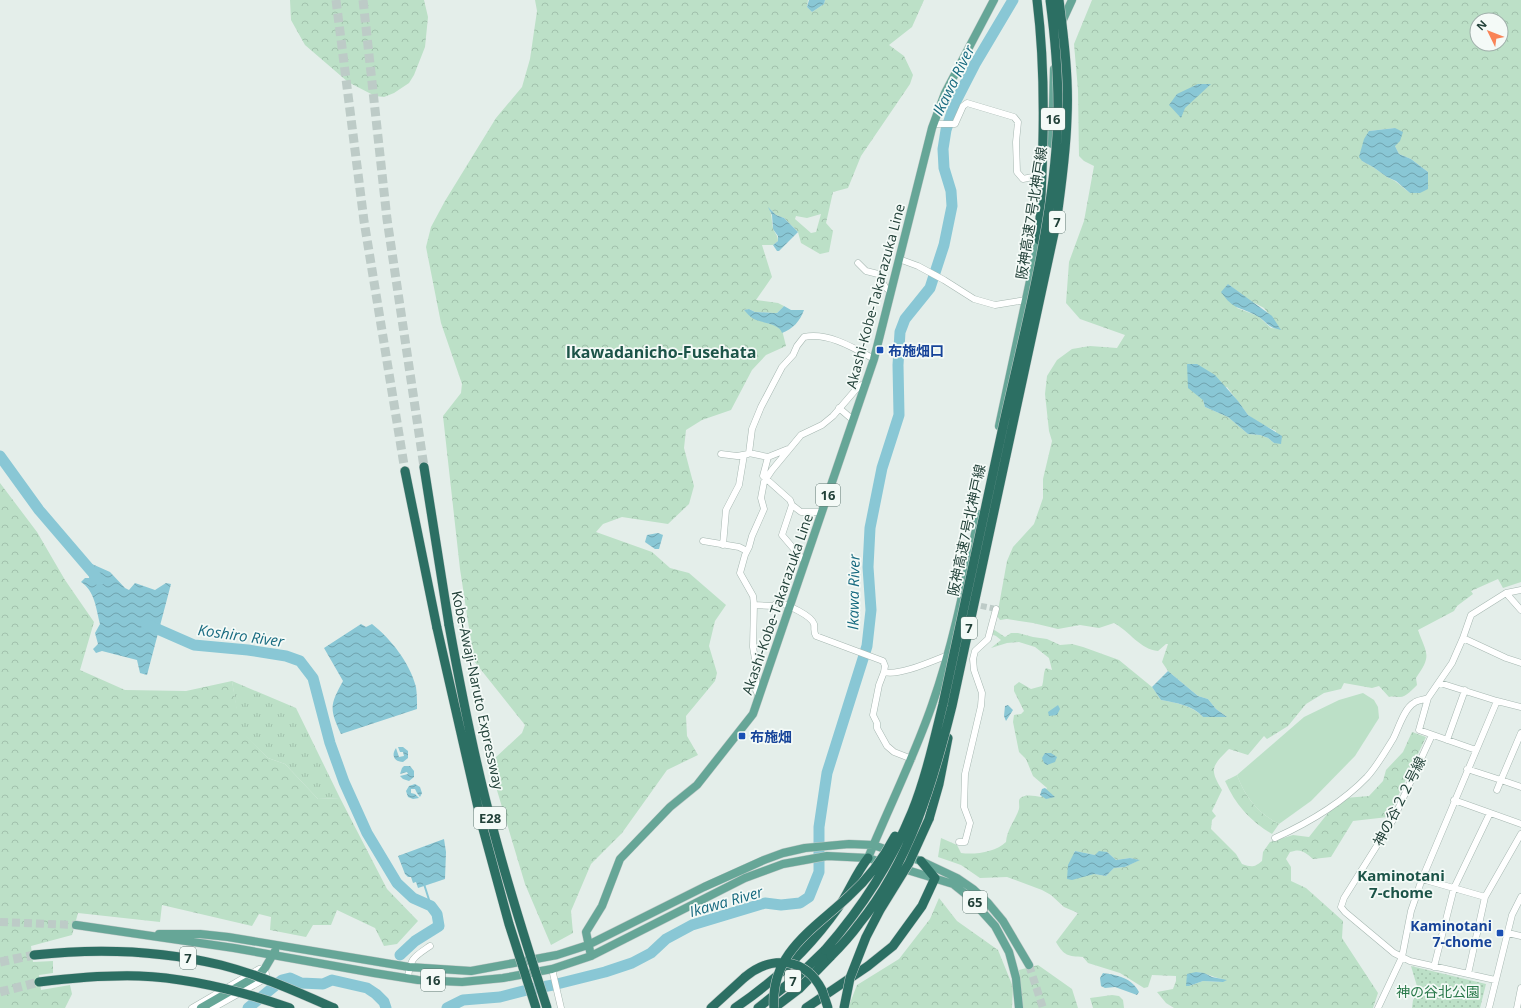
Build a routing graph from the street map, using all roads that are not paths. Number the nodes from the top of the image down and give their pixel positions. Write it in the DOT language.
graph roads {
  1 [pos="994,0"];
  2 [pos="1036,0"];
  3 [pos="1050,0"];
  4 [pos="1059,0"];
  5 [pos="1072,0"];
  6 [pos="934,124"];
  7 [pos="1042,175"];
  8 [pos="1039,240"];
  9 [pos="899,259"];
  10 [pos="858,263"];
  11 [pos="891,292"];
  12 [pos="1026,300"];
  13 [pos="874,359"];
  14 [pos="867,382"];
  15 [pos="839,408"];
  16 [pos="854,420"];
  17 [pos="789,449"];
  18 [pos="721,454"];
  19 [pos="747,454"];
  20 [pos="768,457"];
  21 [pos="424,467"];
  22 [pos="405,471"];
  23 [pos="766,479"];
  24 [pos="792,505"];
  25 [pos="822,512"];
  26 [pos="703,541"];
  27 [pos="723,545"];
  28 [pos="747,551"];
  29 [pos="805,562"];
  30 [pos="1521,590"];
  31 [pos="1506,593"];
  32 [pos="754,605"];
  33 [pos="790,606"];
  34 [pos="996,609"];
  35 [pos="1521,610"];
  36 [pos="1463,638"];
  37 [pos="948,655"];
  38 [pos="1521,663"];
  39 [pos="884,672"];
  40 [pos="958,679"];
  41 [pos="1440,682"];
  42 [pos="1465,690"];
  43 [pos="1428,698"];
  44 [pos="760,699"];
  45 [pos="1497,701"];
  46 [pos="1521,707"];
  47 [pos="1521,733"];
  48 [pos="1432,735"];
  49 [pos="1446,740"];
  50 [pos="1476,750"];
  51 [pos="912,759"];
  52 [pos="928,763"];
  53 [pos="1467,769"];
  54 [pos="1501,780"];
  55 [pos="1521,787"];
  56 [pos="1497,790"];
  57 [pos="1454,800"];
  58 [pos="1490,813"];
  59 [pos="1521,824"];
  60 [pos="1521,834"];
  61 [pos="1275,838"];
  62 [pos="959,842"];
  63 [pos="873,845"];
  64 [pos="868,858"];
  65 [pos="921,860"];
  66 [pos="935,878"];
  67 [pos="1422,879"];
  68 [pos="1454,888"];
  69 [pos="1521,897"];
  70 [pos="1485,898"];
  71 [pos="76,925"];
  72 [pos="126,934"];
  73 [pos="1508,934"];
  74 [pos="1521,936"];
  75 [pos="276,944"];
  76 [pos="588,945"];
  77 [pos="430,946"];
  78 [pos="828,953"];
  79 [pos="273,955"];
  80 [pos="34,956"];
  81 [pos="591,956"];
  82 [pos="1402,957"];
  83 [pos="1029,965"];
  84 [pos="409,967"];
  85 [pos="1434,967"];
  86 [pos="265,968"];
  87 [pos="553,972"];
  88 [pos="1468,974"];
  89 [pos="408,978"];
  90 [pos="1495,980"];
  91 [pos="39,982"];
  92 [pos="1521,988"];
  93 [pos="223,1006"];
  94 [pos="192,1008"];
  95 [pos="202,1008"];
  96 [pos="213,1008"];
  97 [pos="290,1008"];
  98 [pos="334,1008"];
  99 [pos="536,1008"];
  100 [pos="546,1008"];
  101 [pos="561,1008"];
  102 [pos="711,1008"];
  103 [pos="735,1008"];
  104 [pos="758,1008"];
  105 [pos="774,1008"];
  106 [pos="806,1008"];
  107 [pos="828,1008"];
  108 [pos="844,1008"];
  109 [pos="1019,1008"];
  110 [pos="1378,1008"];
  111 [pos="1489,1008"];
  112 [pos="1517,1008"];
  1 -- 6 [label="main road, Akashi-Kobe-Takarazuka Line / 16"];
  2 -- 7 [label="highway"];
  3 -- 52 [label="highway, 阪神高速7号北神戸線 / 7, bridge"];
  4 -- 40 [label="highway, 阪神高速7号北神戸線 / 7, bridge"];
  5 -- 8 [label="main road, 16"];
  6 -- 7 [label="street"];
  6 -- 9 [label="main road, Akashi-Kobe-Takarazuka Line / 16"];
  7 -- 8 [label="highway"];
  8 -- 12 [label="main road, 16"];
  9 -- 11 [label="main road, Akashi-Kobe-Takarazuka Line / 16"];
  9 -- 12 [label="street"];
  10 -- 11 [label="street"];
  11 -- 13 [label="main road, Akashi-Kobe-Takarazuka Line / 16"];
  12 -- 37 [label="main road, 16"];
  13 -- 14 [label="main road, Akashi-Kobe-Takarazuka Line / 16"];
  13 -- 19 [label="street"];
  14 -- 15 [label="street"];
  14 -- 16 [label="main road, Akashi-Kobe-Takarazuka Line / 16"];
  15 -- 16 [label="street"];
  15 -- 17 [label="street"];
  16 -- 25 [label="main road, Akashi-Kobe-Takarazuka Line / 16"];
  17 -- 20 [label="street"];
  17 -- 23 [label="street"];
  18 -- 19 [label="street"];
  19 -- 20 [label="street"];
  19 -- 27 [label="street"];
  20 -- 23 [label="street"];
  21 -- 100 [label="highway, Kobe-Awaji-Naruto Expressway / E28, bridge"];
  22 -- 99 [label="highway, Kobe-Awaji-Naruto Expressway / E28, bridge"];
  23 -- 24 [label="street"];
  23 -- 28 [label="street"];
  24 -- 25 [label="street"];
  24 -- 29 [label="street"];
  25 -- 29 [label="main road, Akashi-Kobe-Takarazuka Line / 16"];
  26 -- 27 [label="street"];
  27 -- 28 [label="street"];
  28 -- 32 [label="street"];
  29 -- 33 [label="main road, Akashi-Kobe-Takarazuka Line / 16"];
  30 -- 31 [label="street"];
  31 -- 35 [label="street"];
  31 -- 36 [label="street"];
  32 -- 33 [label="street"];
  32 -- 44 [label="street"];
  33 -- 39 [label="street"];
  33 -- 44 [label="main road, Akashi-Kobe-Takarazuka Line / 16"];
  34 -- 62 [label="street"];
  36 -- 38 [label="street"];
  36 -- 41 [label="street"];
  37 -- 39 [label="street"];
  37 -- 51 [label="main road, 16"];
  39 -- 51 [label="street"];
  40 -- 78 [label="highway, 阪神高速7号北神戸線 / 7, bridge"];
  40 -- 108 [label="highway, bridge"];
  41 -- 42 [label="street"];
  41 -- 43 [label="street"];
  42 -- 45 [label="street"];
  42 -- 49 [label="street"];
  43 -- 48 [label="street"];
  43 -- 61 [label="street"];
  44 -- 76 [label="main road, Akashi-Kobe-Takarazuka Line / 16"];
  45 -- 46 [label="street"];
  45 -- 50 [label="street"];
  47 -- 54 [label="street"];
  48 -- 49 [label="street"];
  48 -- 82 [label="street, 神の谷２２号線"];
  49 -- 50 [label="street"];
  50 -- 53 [label="street"];
  51 -- 63 [label="main road, 16"];
  52 -- 78 [label="highway, 阪神高速7号北神戸線 / 7, bridge"];
  52 -- 105 [label="highway, bridge"];
  53 -- 54 [label="street"];
  53 -- 57 [label="street"];
  54 -- 55 [label="street"];
  54 -- 56 [label="street"];
  57 -- 58 [label="street"];
  57 -- 67 [label="street"];
  58 -- 59 [label="street"];
  58 -- 68 [label="street"];
  60 -- 70 [label="street"];
  63 -- 64 [label="main road, 16"];
  63 -- 65 [label="main road, 65"];
  63 -- 76 [label="main road, 16"];
  64 -- 66 [label="main road, 65"];
  64 -- 81 [label="main road, 16"];
  64 -- 103 [label="highway"];
  65 -- 66 [label="highway"];
  65 -- 83 [label="main road, 65"];
  66 -- 106 [label="highway"];
  66 -- 109 [label="main road, 65"];
  67 -- 68 [label="street"];
  67 -- 82 [label="street"];
  68 -- 70 [label="street"];
  68 -- 85 [label="street"];
  69 -- 73 [label="street"];
  70 -- 88 [label="street"];
  71 -- 72 [label="main road"];
  72 -- 75 [label="main road"];
  72 -- 79 [label="main road"];
  73 -- 74 [label="street"];
  73 -- 90 [label="street"];
  75 -- 79 [label="main road"];
  75 -- 84 [label="main road, 16"];
  76 -- 81 [label="main road, Akashi-Kobe-Takarazuka Line / 16"];
  76 -- 84 [label="main road, 16"];
  77 -- 84 [label="street"];
  78 -- 104 [label="highway, 阪神高速7号北神戸線 / 7"];
  78 -- 105 [label="highway, 阪神高速7号北神戸線 / 7"];
  79 -- 86 [label="main road"];
  79 -- 89 [label="main road, 16"];
  80 -- 98 [label="highway, 7, bridge"];
  81 -- 87 [label="main road, 16"];
  82 -- 85 [label="street"];
  82 -- 110 [label="street"];
  84 -- 89 [label="street"];
  85 -- 88 [label="street"];
  86 -- 93 [label="street"];
  86 -- 94 [label="street"];
  86 -- 95 [label="main road"];
  87 -- 89 [label="main road, 16"];
  87 -- 101 [label="street"];
  88 -- 90 [label="street"];
  90 -- 111 [label="street"];
  91 -- 97 [label="highway, 7, bridge"];
  92 -- 112 [label="street"];
  93 -- 96 [label="street"];
  102 -- 107 [label="highway, bridge"];
}
